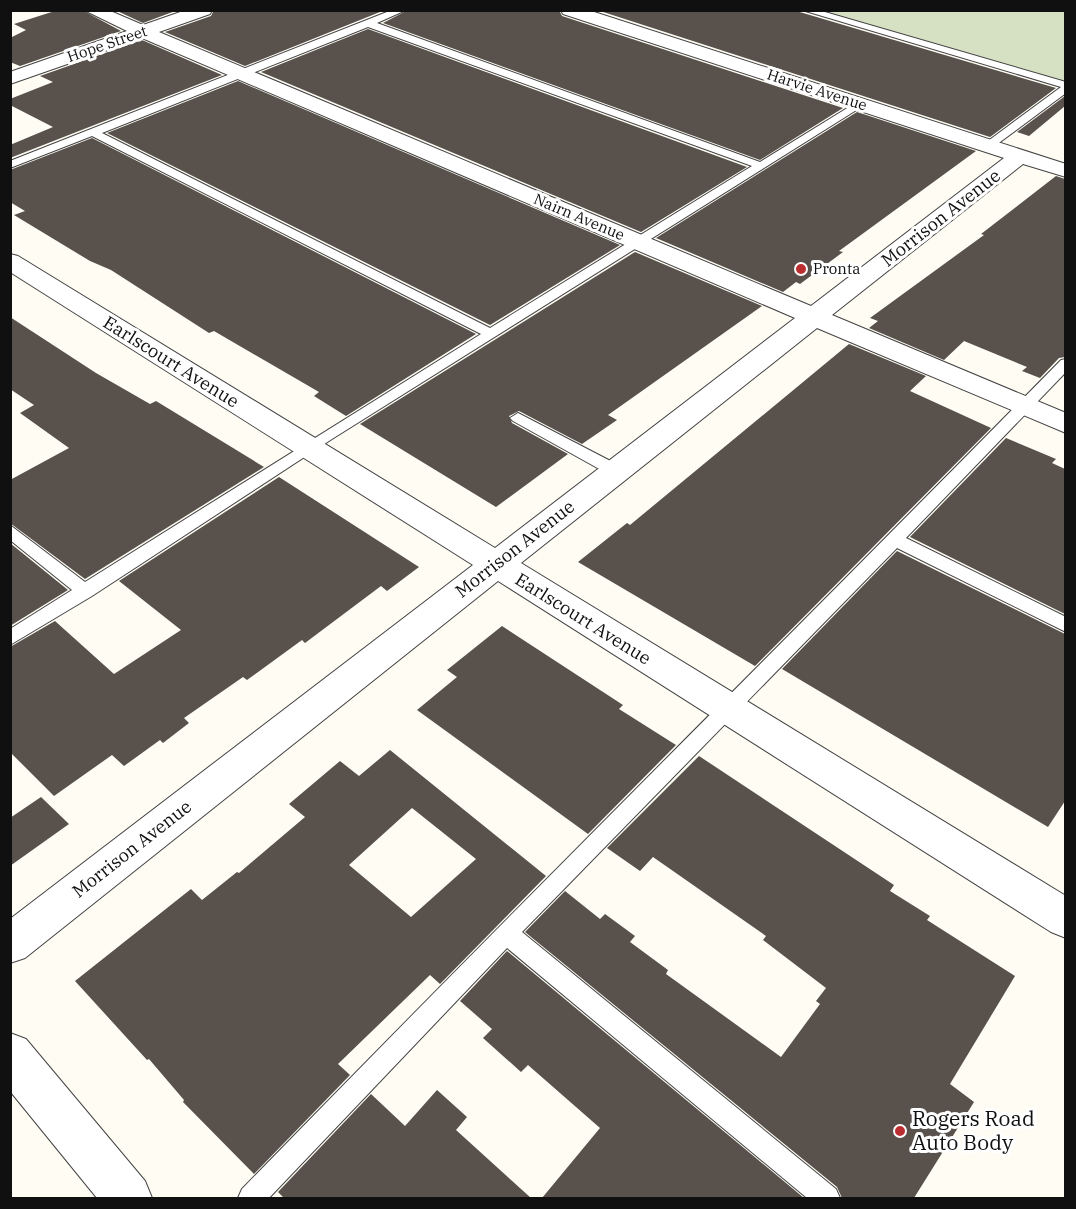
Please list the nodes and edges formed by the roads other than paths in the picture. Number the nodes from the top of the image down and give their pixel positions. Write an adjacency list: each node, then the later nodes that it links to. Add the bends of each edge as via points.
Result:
1 (92, 10): 7 (street, Nairn Avenue)
2 (204, 10): 7 (street, Hope Street)
3 (402, 10): 6 (lane)
4 (569, 10): 11 (street, Harvie Avenue)
5 (806, 10): 10 (lane)
6 (370, 24): 8 (lane); 16 (lane)
7 (142, 32): 8 (street, Nairn Avenue); 9 (street, Hope Street)
8 (242, 74): 12 (lane); 18 (street, Nairn Avenue)
9 (10, 78)
10 (1065, 86): 13 (lane)
11 (861, 104): 13 (street, Harvie Avenue); 16 (lane)
12 (94, 133): 15 (lane); 21 (lane)
13 (988, 146): 14 (street, Harvie Avenue)
14 (1020, 156): 17 (street, Harvie Avenue); 20 (street, Morrison Avenue)
15 (10, 165)
16 (762, 166): 18 (lane)
17 (1065, 171)
18 (637, 242): 20 (street, Nairn Avenue); 21 (lane)
19 (10, 261): 26 (street, Earlscourt Avenue)
20 (815, 318): 23 (street, Nairn Avenue); 27 (street, Morrison Avenue)
21 (491, 334): 26 (lane)
22 (1065, 363): 23 (lane)
23 (1024, 406): 25 (street, Nairn Avenue); 29 (lane)
24 (518, 418): 27 (lane)
25 (1065, 424)
26 (310, 448): 30 (street, Earlscourt Avenue); 31 (lane)
27 (616, 471): 30 (street, Morrison Avenue)
28 (10, 531): 31 (lane)
29 (893, 539): 32 (lane); 34 (lane)
30 (496, 564): 34 (street, Earlscourt Avenue); 37 (street, Morrison Avenue)
31 (86, 592): 33 (lane)
32 (1065, 625)
33 (10, 638)
34 (727, 710): 35 (street, Earlscourt Avenue); 36 (lane)
35 (1065, 920)
36 (506, 933): 40 (lane); 41 (lane)
37 (10, 944)
38 (10, 1055): 39 (street)
39 (128, 1198)
40 (251, 1198)
41 (827, 1198)

